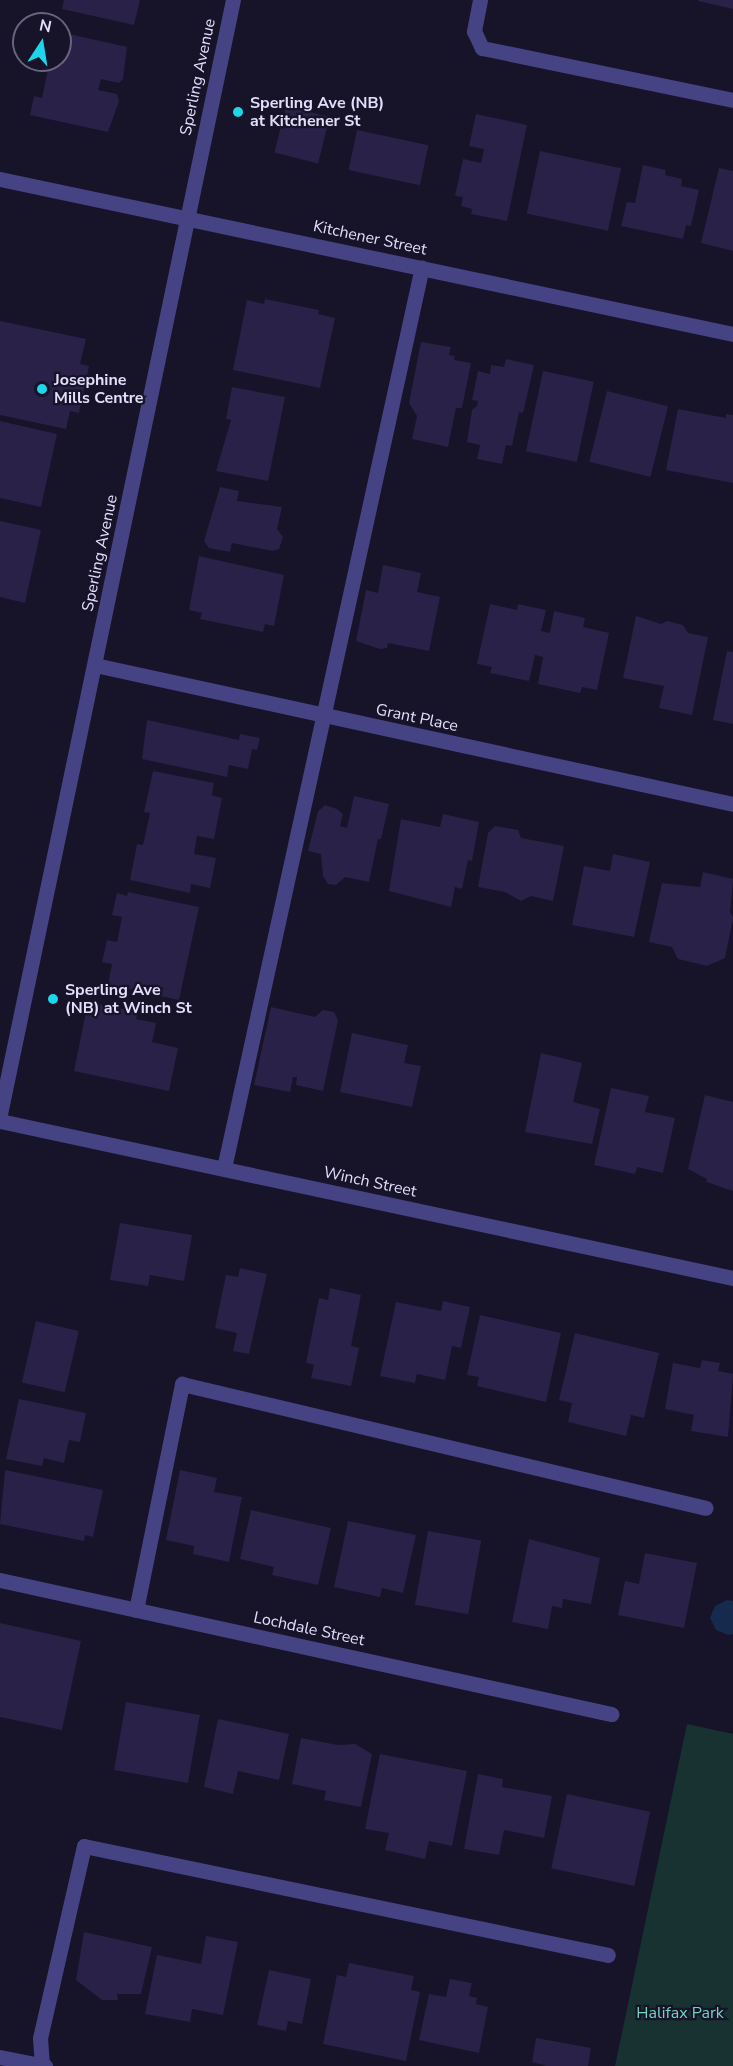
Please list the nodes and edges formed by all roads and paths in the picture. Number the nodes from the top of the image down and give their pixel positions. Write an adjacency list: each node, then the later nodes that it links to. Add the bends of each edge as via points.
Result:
1 (233, 0): 5 (street, Sperling Avenue)
2 (480, 0): 3 (street, via 474,31 482,48)
3 (733, 100)
4 (0, 179): 5 (street, Kitchener Street)
5 (187, 217): 6 (street, Kitchener Street); 8 (street, Sperling Avenue)
6 (422, 267): 7 (street, Kitchener Street); 9 (street)
7 (733, 334)
8 (95, 665): 9 (street, Grant Place); 11 (street, Sperling Avenue)
9 (326, 717): 10 (street, Grant Place); 13 (street)
10 (733, 804)
11 (0, 1114)
12 (0, 1121): 13 (street, Winch Street)
13 (224, 1168): 14 (street, Winch Street)
14 (733, 1278)
15 (706, 1508): 17 (street, via 182,1384)
16 (0, 1580): 17 (street, Lochdale Street)
17 (136, 1610): 18 (street, Lochdale Street)
18 (611, 1714)
19 (608, 1955): 21 (street, via 84,1846 40,2038)
20 (0, 2057): 21 (street)
21 (43, 2066)

